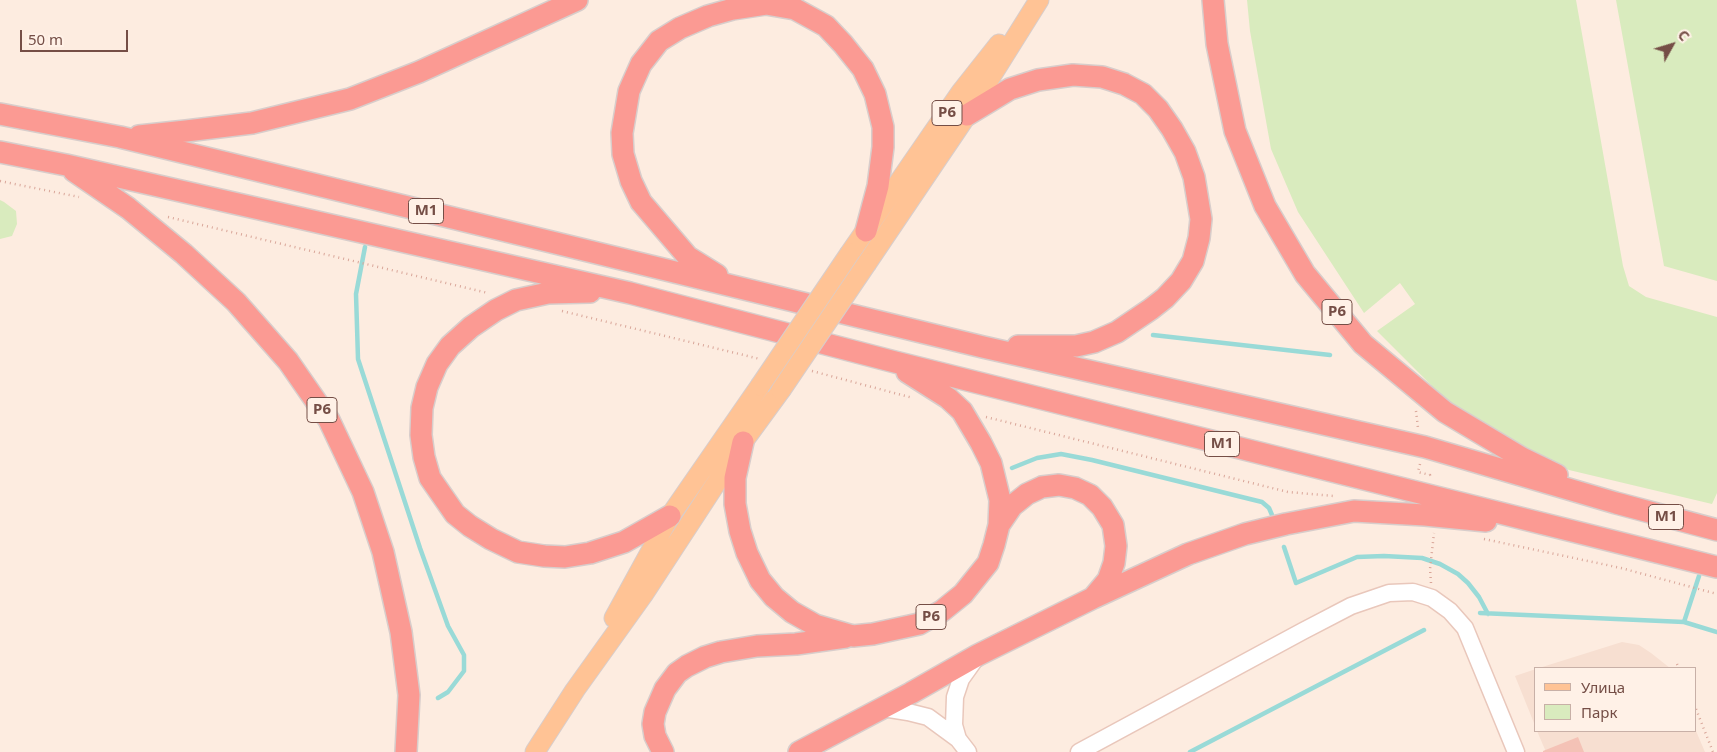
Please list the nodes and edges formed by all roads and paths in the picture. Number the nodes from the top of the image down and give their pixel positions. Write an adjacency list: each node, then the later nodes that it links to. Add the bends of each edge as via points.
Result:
1 (577, 0): 7 (highway, via 419,72 350,99 252,122)
2 (1034, 0): 13 (main road, Р6, via 961,92)
3 (1039, 0): 6 (main road, Р6)
4 (1212, 0): 22 (highway, Р6, via 1217,44 1235,131 1265,206 1305,274 1363,344)
5 (0, 114): 7 (highway, М1)
6 (967, 115): 18 (highway, Р6, via 1010,89 1038,80 1073,75 1102,77 1124,84 1143,94 1172,129 1194,177 1201,218 1193,261 1181,281 1151,310 1117,332 1076,346); 25 (main road, Р6, bridge)
7 (120, 137): 14 (highway, М1)
8 (0, 152): 9 (highway, М1)
9 (66, 165): 15 (highway, М1); 47 (highway, Р6, via 128,208 236,302 288,361 329,420 363,492 383,552 401,632 409,695)
10 (0, 181): 11 (path)
11 (82, 198)
12 (165, 216): 16 (path)
13 (866, 230): 14 (highway, Р6, via 878,186 883,127 875,94 863,69 826,26 795,9 766,4 708,16 659,41 641,64 629,90 622,133 623,154 631,181 659,224 688,257); 30 (main road, Р6, bridge)
14 (732, 285): 18 (highway, М1)
15 (630, 293): 16 (highway, Р6, via 578,291); 19 (highway, М1)
16 (516, 300): 30 (highway, Р6, via 471,327 450,346 437,364 427,387 421,435 430,478 439,493 455,514 490,539 518,552 544,556 590,553 624,542)
17 (554, 309): 20 (path)
18 (983, 347): 26 (highway, М1)
19 (885, 359): 24 (highway, Р6, via 924,381); 29 (highway, М1)
20 (762, 360)
21 (810, 371): 23 (path)
22 (1414, 386): 26 (path, via 1419,434 1428,439); 28 (highway, Р6, via 1445,412 1522,458)
23 (915, 398)
24 (962, 411): 27 (path, via 1288,492); 31 (highway, Р6, via 991,463 1000,500)
25 (744, 442): 39 (highway, Р6, via 735,478 735,504 747,553 760,580 792,612 816,625); 43 (main road, Р6)
26 (1425, 448): 28 (highway, М1); 29 (path, via 1418,472 1430,475)
27 (1337, 496)
28 (1616, 503): 32 (highway, М1)
29 (1428, 514): 33 (path); 35 (highway, М1, via 1558,529); 36 (path, via 1433,552); 38 (highway, Р6, via 1354,511 1245,534 1188,554)
30 (670, 516): 43 (main road, Р6)
31 (999, 525): 38 (highway, Р6, via 1012,506 1042,487 1059,485 1090,495 1113,525 1116,546 1108,580); 39 (highway, Р6, via 988,563 963,594 942,611 906,628)
32 (1717, 530)
33 (1442, 533)
34 (1478, 538): 37 (path, via 1621,568)
35 (1717, 567)
36 (1430, 569)
37 (1717, 594)
38 (1093, 598): 40 (highway, Р6)
39 (854, 636): 49 (highway, Р6, via 720,652 687,666 664,689 655,712 653,724)
40 (978, 656): 44 (highway, Р6); 46 (street, via 966,670 955,697 954,725)
41 (1677, 664): 42 (path)
42 (1678, 667)
43 (576, 690): 48 (main road, Р6)
44 (883, 708): 46 (street, via 928,717); 50 (highway, Р6)
45 (1697, 712): 53 (path)
46 (963, 746)
47 (406, 752)
48 (535, 752)
49 (663, 752)
50 (799, 752)
51 (1079, 752): 52 (street, via 1351,606 1388,593 1413,592 1432,598 1465,628)
52 (1516, 752)
53 (1713, 752)

